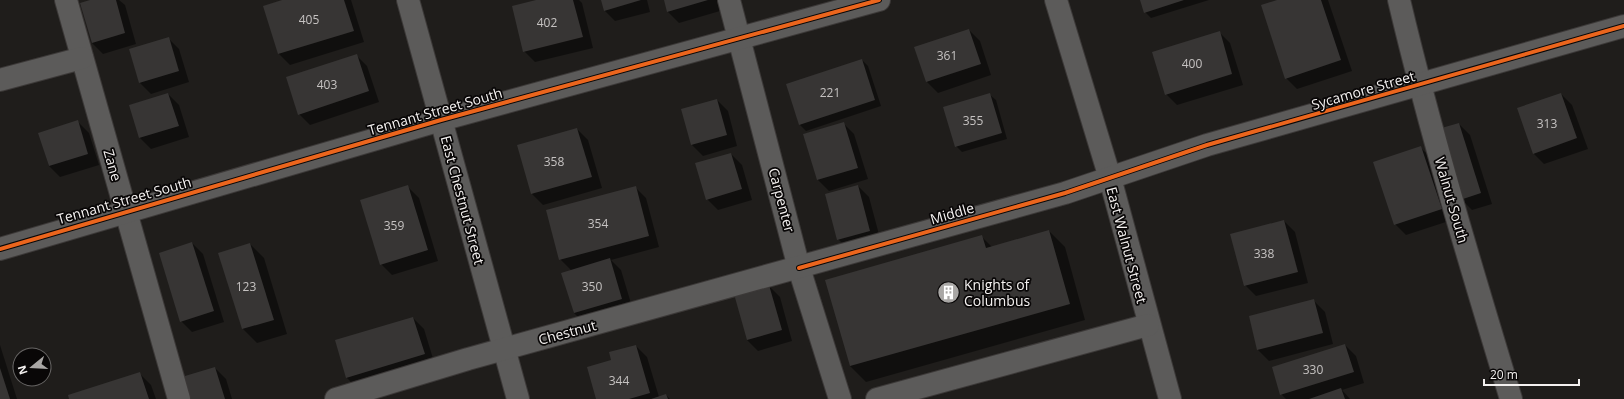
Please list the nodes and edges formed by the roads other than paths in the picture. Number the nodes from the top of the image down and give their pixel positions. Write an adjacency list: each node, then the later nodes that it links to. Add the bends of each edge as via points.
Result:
1 (66, 0): 9 (street, Zane)
2 (408, 0): 12 (street, East Chestnut Street)
3 (729, 0): 8 (street, Carpenter)
4 (878, 0): 8 (street, Tennant Street South)
5 (1056, 0): 13 (street, East Walnut Street)
6 (1399, 0): 11 (street, Walnut South)
7 (1624, 26): 11 (street, Sycamore Street)
8 (739, 37): 12 (street, Tennant Street South); 16 (street, Carpenter)
9 (82, 58): 10 (street); 14 (street, Zane)
10 (0, 80)
11 (1419, 85): 13 (street, Sycamore Street, via 1207,145); 25 (street, Walnut South)
12 (441, 120): 14 (street, Tennant Street South); 18 (street, East Chestnut Street)
13 (1110, 178): 16 (street, Middle); 17 (street, East Walnut Street)
14 (126, 211): 15 (street, Tennant Street South); 19 (street, Zane)
15 (0, 248)
16 (799, 268): 18 (street, Chestnut); 22 (street, Carpenter)
17 (1148, 325): 23 (street); 24 (street, East Walnut Street)
18 (504, 350): 20 (street, Chestnut); 21 (street, East Chestnut Street)
19 (179, 399)
20 (336, 399)
21 (518, 399)
22 (840, 399)
23 (877, 399)
24 (1170, 399)
25 (1511, 399)

